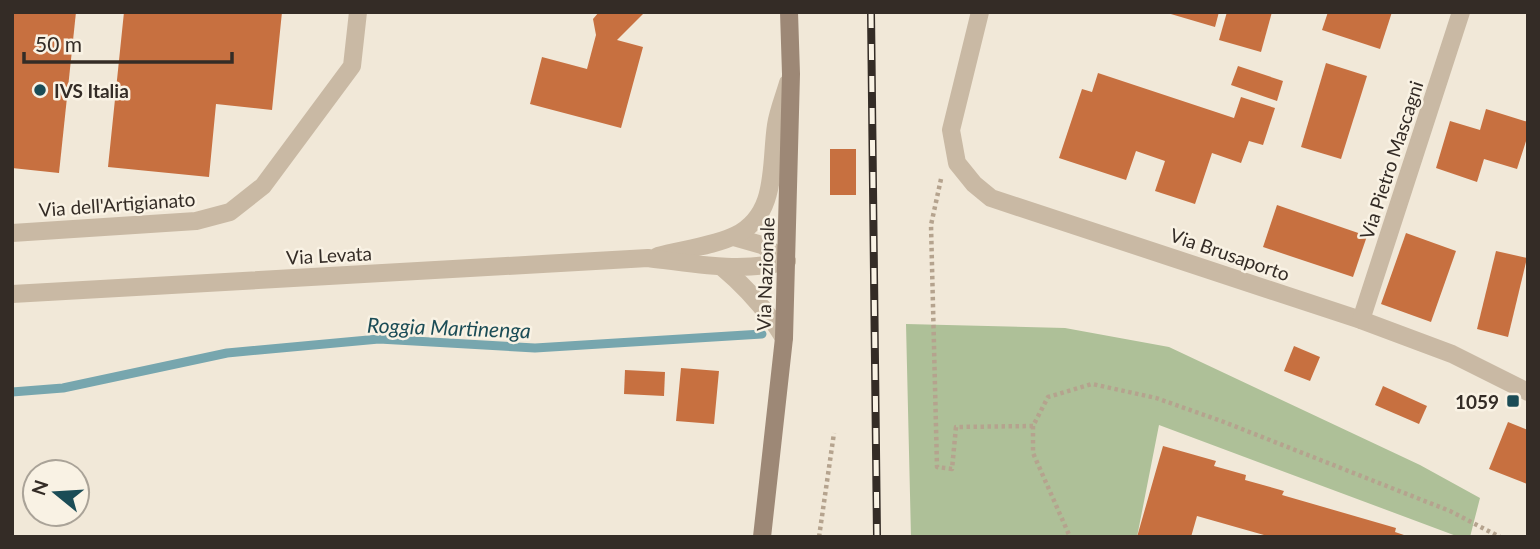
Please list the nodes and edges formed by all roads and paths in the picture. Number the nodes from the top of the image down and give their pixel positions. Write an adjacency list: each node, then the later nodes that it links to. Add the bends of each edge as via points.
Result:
1 (358, 12): 7 (street, Via dell'Artigianato, via 352,66 263,186 230,212 196,222)
2 (789, 12): 5 (main road, Via Nazionale)
3 (979, 12): 13 (street, Via Brusaporto, via 951,130 957,163 991,198)
4 (1461, 12): 13 (street, Via Pietro Mascagni)
5 (791, 74): 8 (street, Via Levata, via 776,123 765,208 750,227); 10 (main road, Via Nazionale)
6 (943, 171): 16 (path, via 931,225 937,467 952,469 956,427)
7 (12, 233)
8 (734, 236): 9 (street, Via Levata); 10 (street, via 762,245)
9 (648, 258): 11 (street, Via Levata); 12 (street, Via Levata)
10 (787, 261): 11 (street, Via Levata, via 765,267); 14 (main road, Via Nazionale)
11 (722, 267): 14 (street, via 750,290)
12 (12, 294)
13 (1361, 320): 15 (street, Via Brusaporto, via 1452,355)
14 (784, 338): 18 (main road, Via Nazionale)
15 (1528, 392)
16 (1033, 426): 20 (path, via 1032,453); 21 (path, via 1048,397 1092,384 1156,398 1438,506)
17 (834, 433): 19 (path)
18 (762, 537)
19 (819, 537)
20 (1070, 537)
21 (1500, 537)

